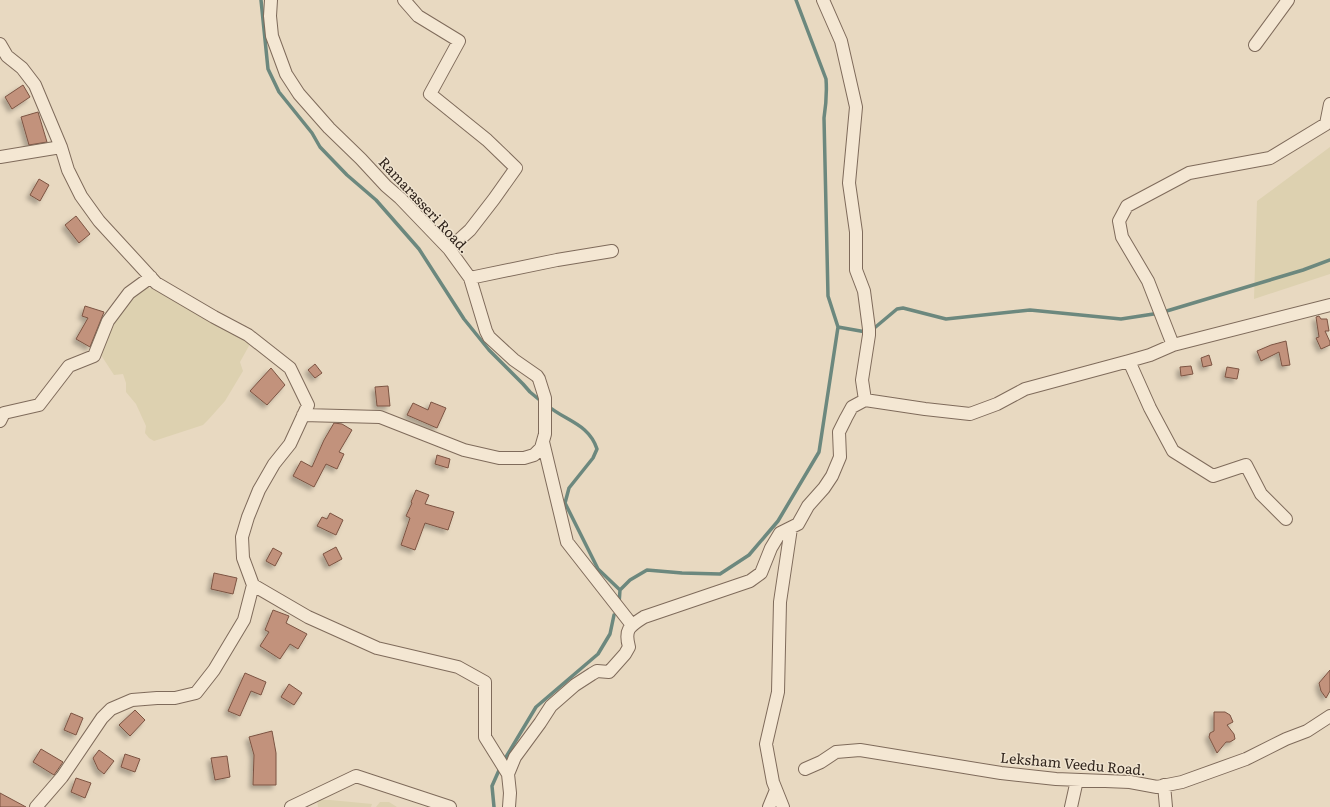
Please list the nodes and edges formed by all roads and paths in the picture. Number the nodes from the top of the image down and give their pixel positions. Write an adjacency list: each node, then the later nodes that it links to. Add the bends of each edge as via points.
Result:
1 (271, 0): 10 (street, Ramarasseri Road., via 272,36 286,74 299,94 329,128)
2 (404, 0): 10 (street, via 418,16 459,41 430,94 487,140 516,168 470,230)
3 (823, 0): 17 (street, via 840,41 856,110 849,183 856,232 856,270 864,291 869,332 862,380)
4 (1288, 0): 6 (street)
5 (0, 44): 8 (street, via 7,56 22,68 36,85)
6 (1255, 45)
7 (1330, 104): 15 (street, via 1326,124 1270,158 1189,173 1127,206 1119,221 1122,237 1148,281)
8 (61, 146): 9 (street); 12 (street, via 68,170 81,196 99,221)
9 (0, 157)
10 (449, 249): 13 (street, Ramarasseri Road.)
11 (612, 251): 13 (street)
12 (151, 277): 18 (street, via 156,284 248,335 290,368 308,405); 19 (street, via 129,293 108,321 94,356 69,366 39,405 4,413)
13 (470, 278): 20 (street, Ramarasseri Road., via 490,337 539,379 545,398)
14 (1330, 305): 15 (street)
15 (1173, 345): 16 (street)
16 (1129, 362): 17 (street, via 1024,389 997,404 970,414); 21 (street, via 1173,451 1213,476 1246,465 1261,494)
17 (865, 400): 22 (street, via 852,407 846,418 840,432 840,457 832,476 808,506 798,524)
18 (303, 415): 20 (street, via 380,417 464,450 499,458 529,457 538,452); 23 (street, via 290,444 274,464 259,490 242,536 243,558)
19 (0, 421)
20 (544, 442): 24 (street, Ramarasseri Road., via 567,542)
21 (1286, 519)
22 (791, 528): 24 (street, via 780,533 771,548 762,573 750,581 644,617); 30 (street, via 780,602 778,692 766,744)
23 (253, 585): 27 (street, via 308,617 377,648 458,667 485,682 485,737); 31 (street, via 244,620 214,670 196,693 175,698 132,700 111,709 102,718 62,778)
24 (632, 625): 27 (street, via 627,633 629,647 625,654 610,672 598,671 592,674 551,706 515,757)
25 (1330, 716): 29 (street, Leksham Veedu Road., via 1307,731 1246,759 1182,782)
26 (805, 769): 28 (street, Leksham Veedu Road., via 836,752 860,750 1001,773)
27 (508, 774): 34 (street)
28 (1077, 780): 29 (street, Leksham Veedu Road., via 1130,782 1157,787); 37 (street)
29 (1164, 785): 38 (street)
30 (776, 790): 35 (street); 36 (street)
31 (36, 807)
32 (291, 807): 33 (street, via 356,776)
33 (450, 807)
34 (509, 807)
35 (768, 807)
36 (783, 807)
37 (1071, 807)
38 (1166, 807)

